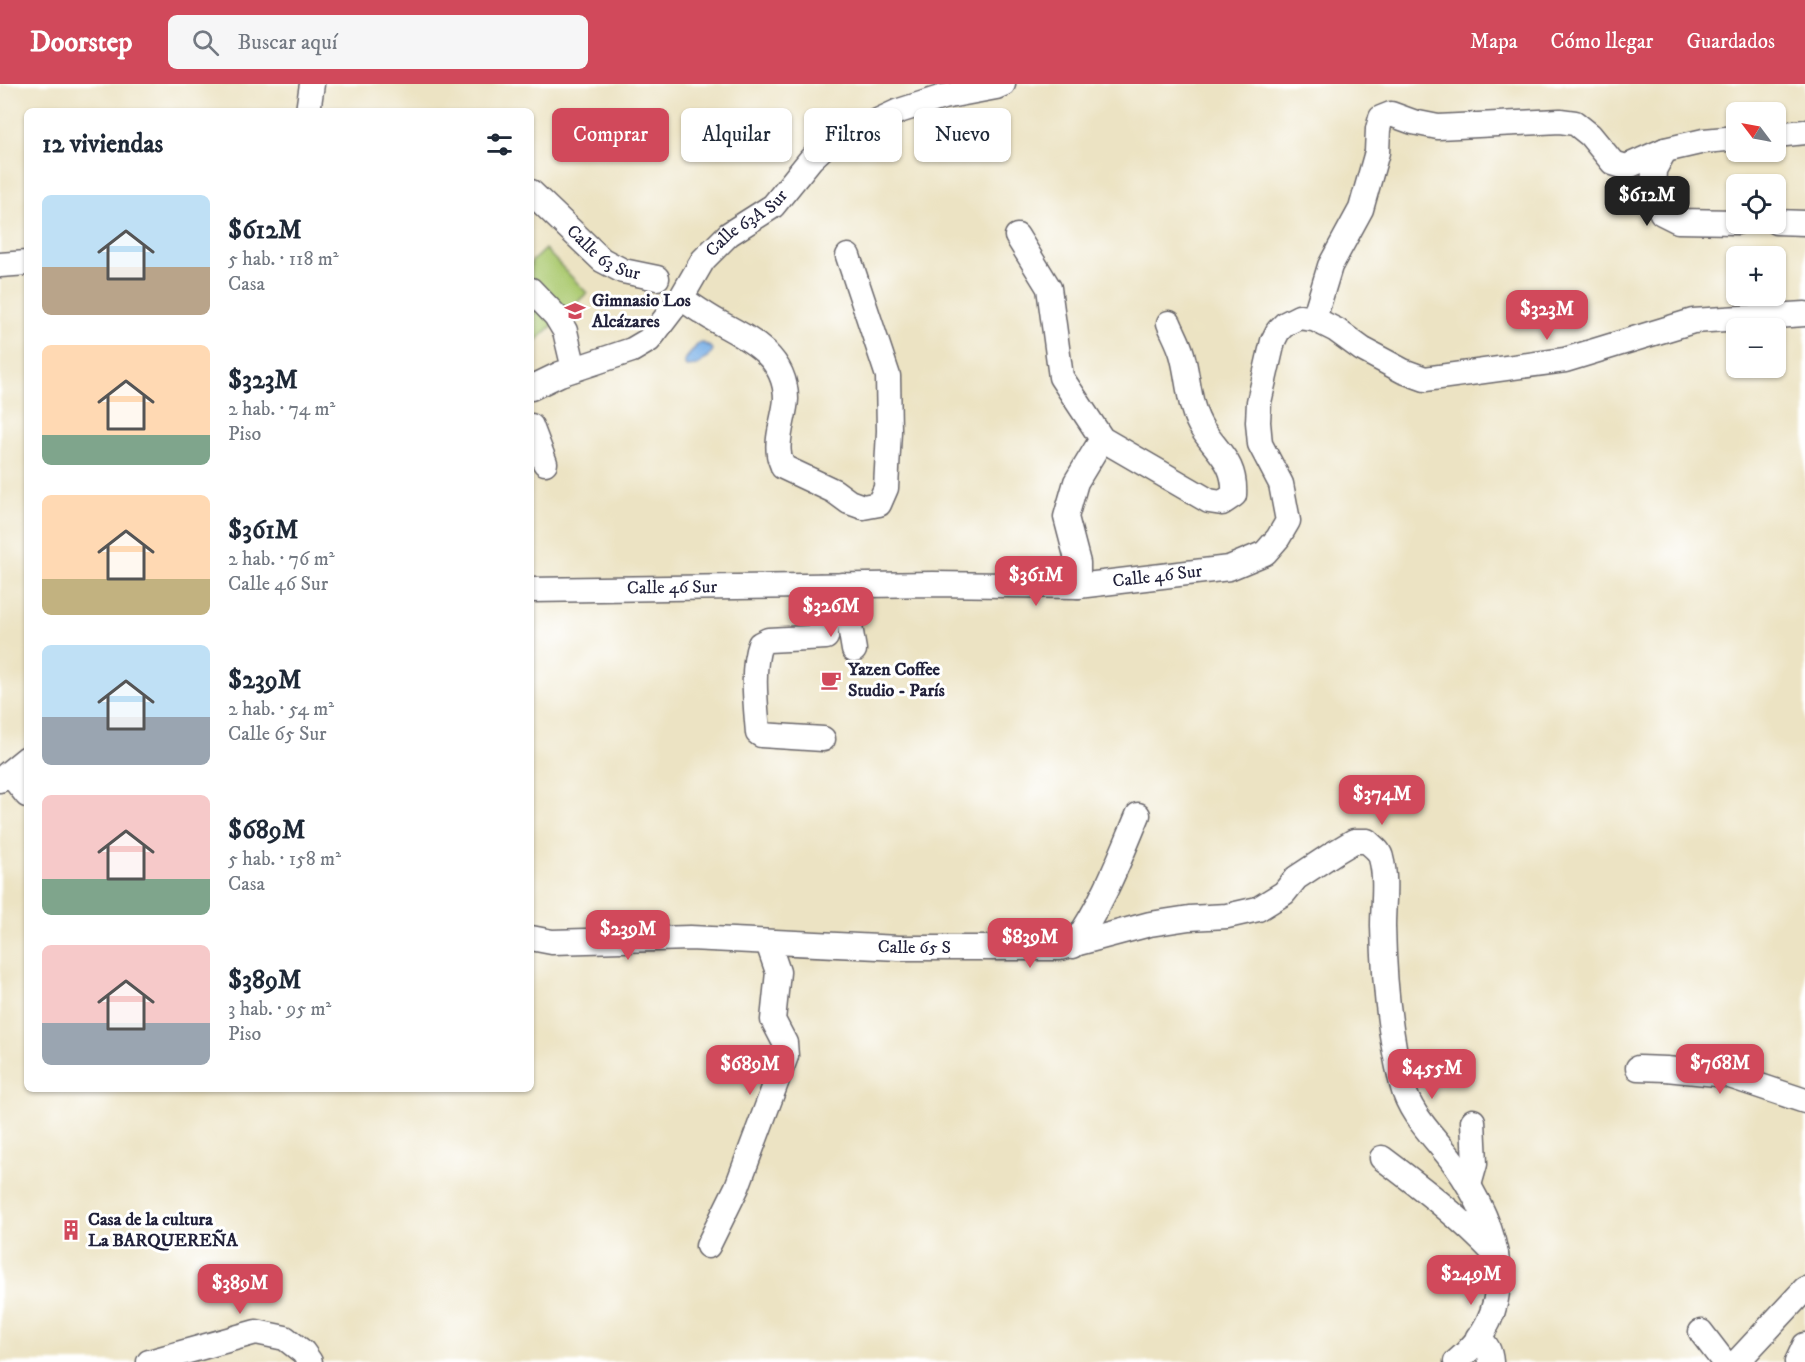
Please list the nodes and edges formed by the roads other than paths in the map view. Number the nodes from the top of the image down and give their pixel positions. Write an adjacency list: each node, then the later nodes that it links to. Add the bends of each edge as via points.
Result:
1 (312, 84): 3 (street)
2 (994, 86): 18 (street, Calle 63A Sur, via 899,111 826,145 772,206 729,234 703,260)
3 (308, 108)
4 (1805, 132): 5 (street)
5 (1786, 134)
6 (1726, 139): 7 (street)
7 (1665, 150): 9 (street, via 1654,170 1653,194 1662,213 1678,221); 20 (street, via 1626,167 1613,163 1575,123 1438,127 1391,114 1381,118 1377,152 1361,209)
8 (534, 195): 16 (street, Calle 63 Sur, via 602,260 623,271)
9 (1726, 222)
10 (1786, 222): 11 (street)
11 (1805, 223)
12 (1017, 236): 25 (street, via 1049,288 1061,377)
13 (848, 256): 18 (street, via 888,376 886,488 879,504 863,507 849,502 783,467 778,454 785,382 775,365 743,334)
14 (24, 263): 15 (street)
15 (0, 266)
16 (657, 278)
17 (534, 293): 22 (street, via 565,331)
18 (681, 298): 22 (street, Calle 63A Sur, via 641,347)
19 (1805, 314): 20 (street, via 1693,321 1565,360 1425,379 1402,372 1336,330)
20 (1306, 318): 28 (street, Calle 46 Sur, via 1285,324 1278,331 1259,402 1260,444 1281,484 1288,521 1278,538 1265,553 1229,568)
21 (1169, 323): 25 (street, via 1182,354 1192,403 1202,428 1227,461 1235,479 1234,495 1222,503 1209,501)
22 (574, 369): 23 (street, Calle 63A Sur)
23 (534, 387)
24 (534, 434): 26 (street)
25 (1102, 439): 28 (street, via 1076,482 1066,517 1078,563)
26 (545, 463)
27 (831, 585): 28 (street, Calle 46 Sur); 29 (street, Calle 46 Sur); 30 (street); 31 (street, via 827,635 768,640 760,644 755,656 758,733)
28 (1078, 586)
29 (534, 590)
30 (854, 650)
31 (823, 740)
32 (12, 771): 33 (street)
33 (24, 790)
34 (1138, 815): 37 (street, via 1106,893)
35 (534, 939): 36 (street, Calle 65 S, via 552,942 690,938)
36 (768, 943): 37 (street, Calle 65 S, via 900,948); 43 (street, via 778,972 773,1020 785,1043 786,1056 737,1187)
37 (1073, 946): 42 (street, Calle 65 S, via 1150,924 1258,909 1284,893 1296,878 1354,841 1367,841 1381,855 1388,1001 1402,1086 1421,1123)
38 (1638, 1068): 39 (street, via 1727,1075)
39 (1805, 1101)
40 (1473, 1121): 42 (street, via 1475,1164)
41 (1382, 1158): 44 (street, via 1473,1230)
42 (1468, 1185): 44 (street, Calle 65 S, via 1489,1223)
43 (708, 1246)
44 (1497, 1256): 47 (street, Calle 65 S, via 1496,1299)
45 (1805, 1289): 54 (street)
46 (1701, 1332): 53 (street)
47 (1478, 1337): 51 (street, Calle 65 S, via 1469,1352); 52 (street, via 1490,1352)
48 (1805, 1346): 55 (street)
49 (149, 1362): 50 (street, via 256,1332 285,1338)
50 (310, 1362)
51 (1456, 1362)
52 (1491, 1362)
53 (1724, 1362)
54 (1737, 1362)
55 (1797, 1362)

